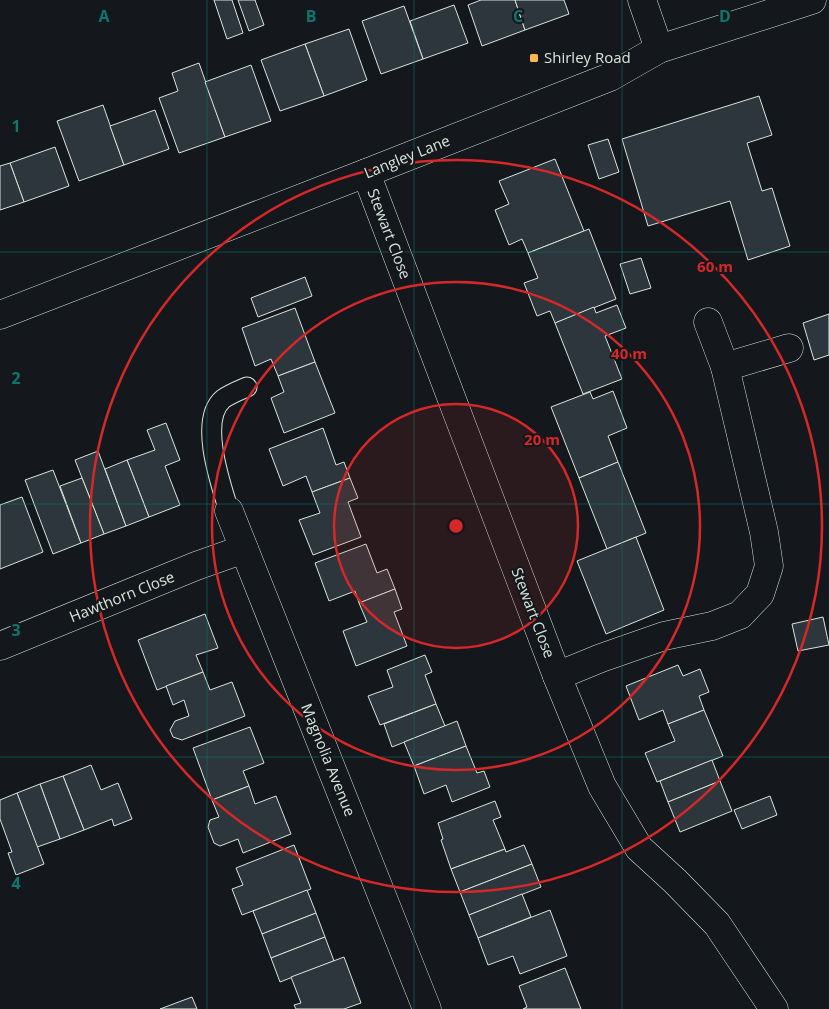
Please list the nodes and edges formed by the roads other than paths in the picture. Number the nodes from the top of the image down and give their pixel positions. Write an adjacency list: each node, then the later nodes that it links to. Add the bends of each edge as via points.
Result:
1 (642, 0): 3 (street)
2 (812, 0): 3 (street, Langley Lane)
3 (659, 49): 4 (street, Langley Lane, via 610,77)
4 (366, 173): 5 (street, Langley Lane); 13 (street, Stewart Close)
5 (0, 315)
6 (708, 322): 8 (street)
7 (789, 348): 8 (street)
8 (725, 367): 13 (street, via 768,557 769,566 760,594 740,615 712,626 664,636)
9 (247, 386): 10 (lane, via 222,400 214,412 215,464)
10 (229, 511): 11 (street, Magnolia Avenue)
11 (244, 549): 12 (street, Hawthorn Close); 14 (street, Magnolia Avenue)
12 (0, 646)
13 (557, 676): 15 (street, Stewart Close, via 602,786 639,848 717,924)
14 (427, 1009)
15 (773, 1009)

